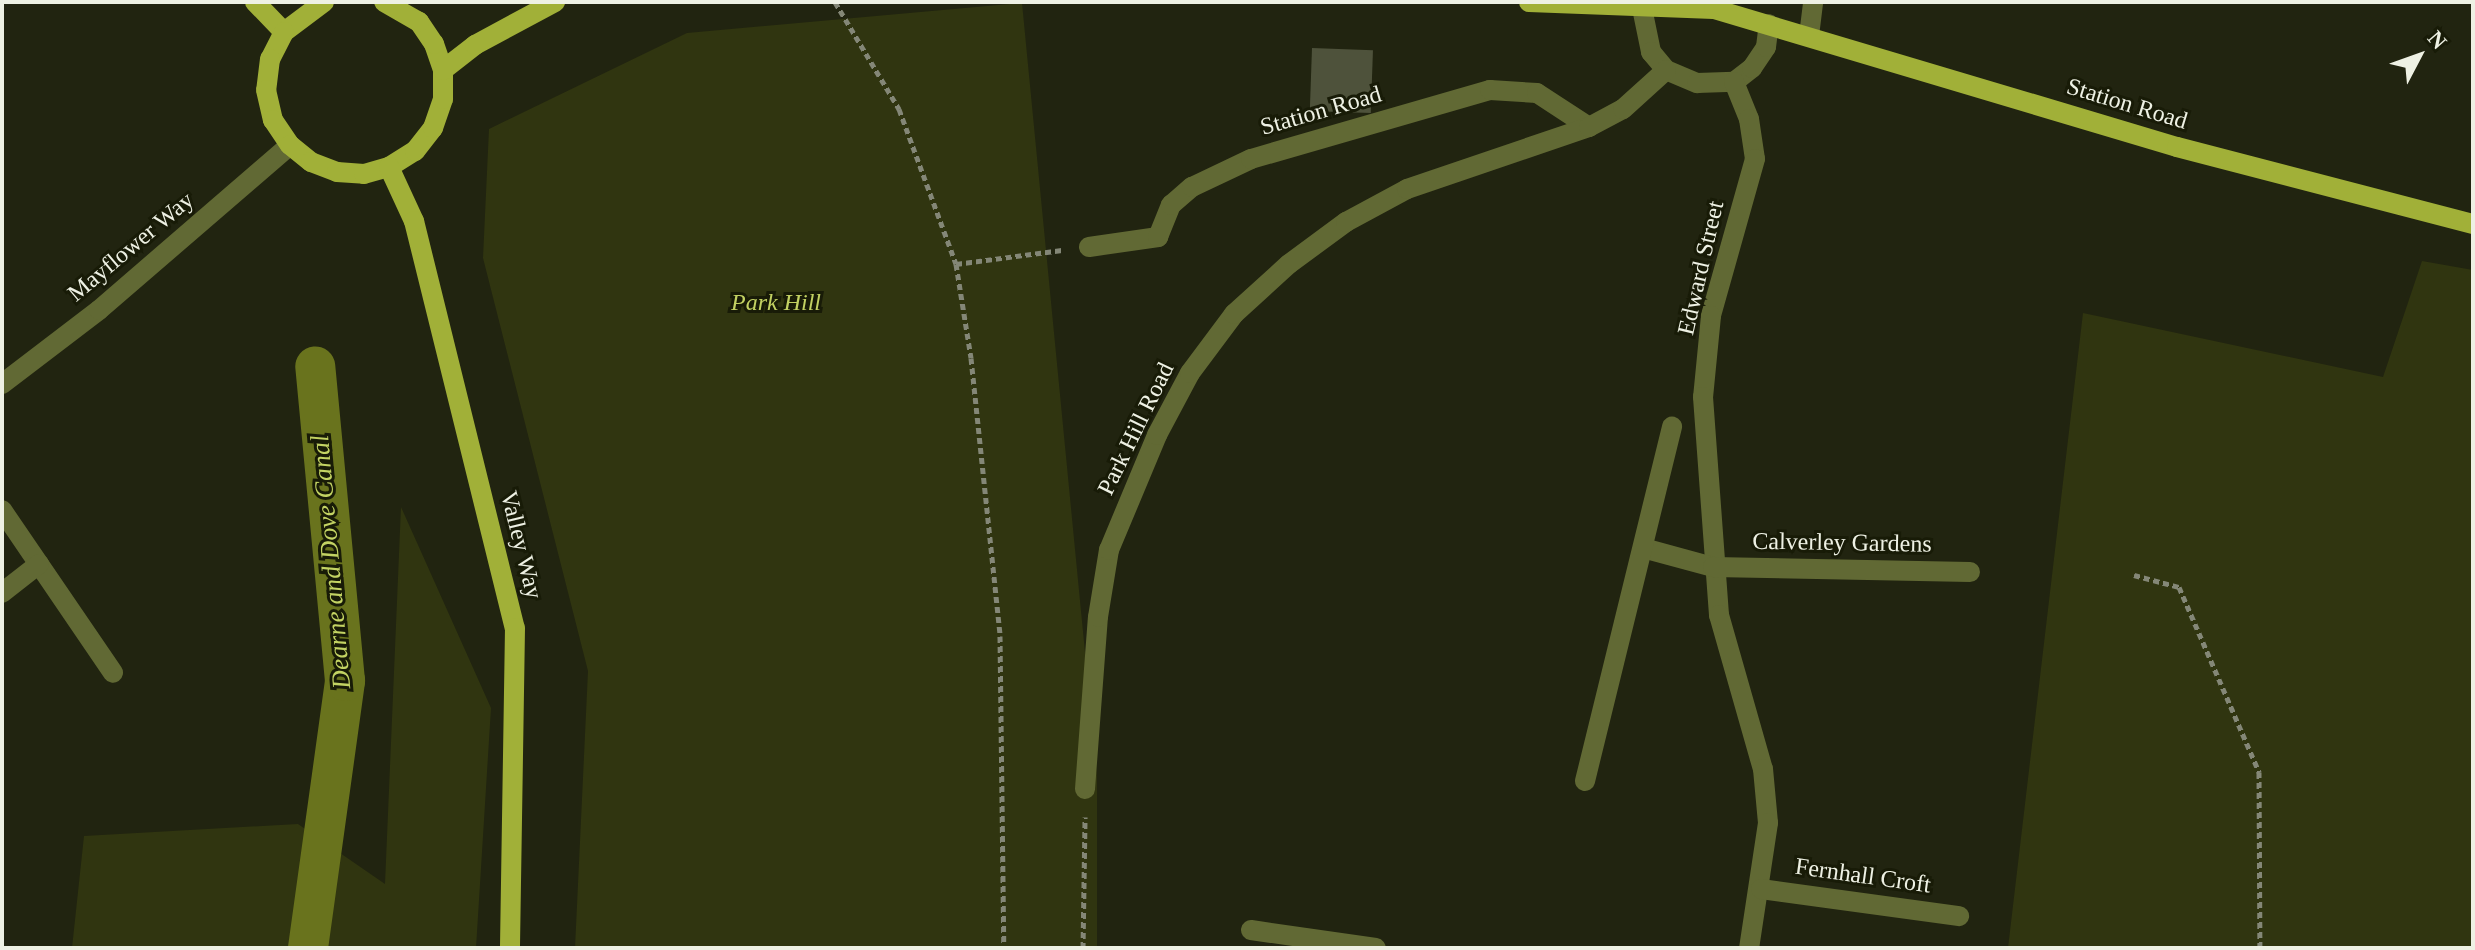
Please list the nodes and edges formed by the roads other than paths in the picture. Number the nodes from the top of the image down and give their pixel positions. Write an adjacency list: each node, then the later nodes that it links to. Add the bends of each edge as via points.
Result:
1 (255, 2): 10 (main road)
2 (324, 2): 10 (main road)
3 (384, 2): 12 (main road, via 419,22)
4 (555, 2): 12 (main road, via 475,45)
5 (1529, 2): 7 (main road, Station Road)
6 (1813, 2): 11 (street)
7 (1562, 4): 8 (main road, Station Road)
8 (1642, 8): 9 (main road, Station Road, via 1714,9); 13 (street, via 1651,52)
9 (1769, 24): 11 (main road, Station Road); 14 (street, via 1766,47)
10 (284, 32): 16 (main road, via 270,59 266,90 273,120)
11 (1809, 36): 18 (main road, Station Road, via 2177,147)
12 (443, 70): 17 (main road, via 443,99 433,128 415,151)
13 (1666, 70): 14 (street, via 1697,83); 15 (street, Park Hill Road, via 1623,109)
14 (1734, 82): 25 (street, Edward Street, via 1749,119 1755,159 1711,316 1703,397)
15 (1589, 127): 19 (street, Station Road, via 1537,93 1490,90 1251,159 1192,187 1171,205 1158,237); 30 (street, Park Hill Road, via 1407,189 1346,222 1234,314 1183,385 1109,550 1098,617)
16 (290, 145): 17 (main road, via 311,162 337,172 364,174); 20 (street, Mayflower Way, via 99,310)
17 (389, 167): 34 (main road, Valley Way, via 414,221 515,628)
18 (2473, 224)
19 (1089, 247)
20 (2, 384)
21 (1672, 427): 23 (street)
22 (2, 510): 24 (street)
23 (1643, 548): 25 (street); 29 (street)
24 (39, 564): 27 (street); 28 (street)
25 (1713, 567): 26 (street, Calverley Gardens); 31 (street, Edward Street, via 1719,615 1763,769 1768,823)
26 (1970, 572)
27 (2, 593)
28 (113, 673)
29 (1585, 781)
30 (1085, 789)
31 (1761, 889): 32 (street, Fernhall Croft); 36 (street, Edward Street)
32 (1959, 916)
33 (1251, 930): 35 (street)
34 (510, 948)
35 (1376, 948)
36 (1749, 948)

